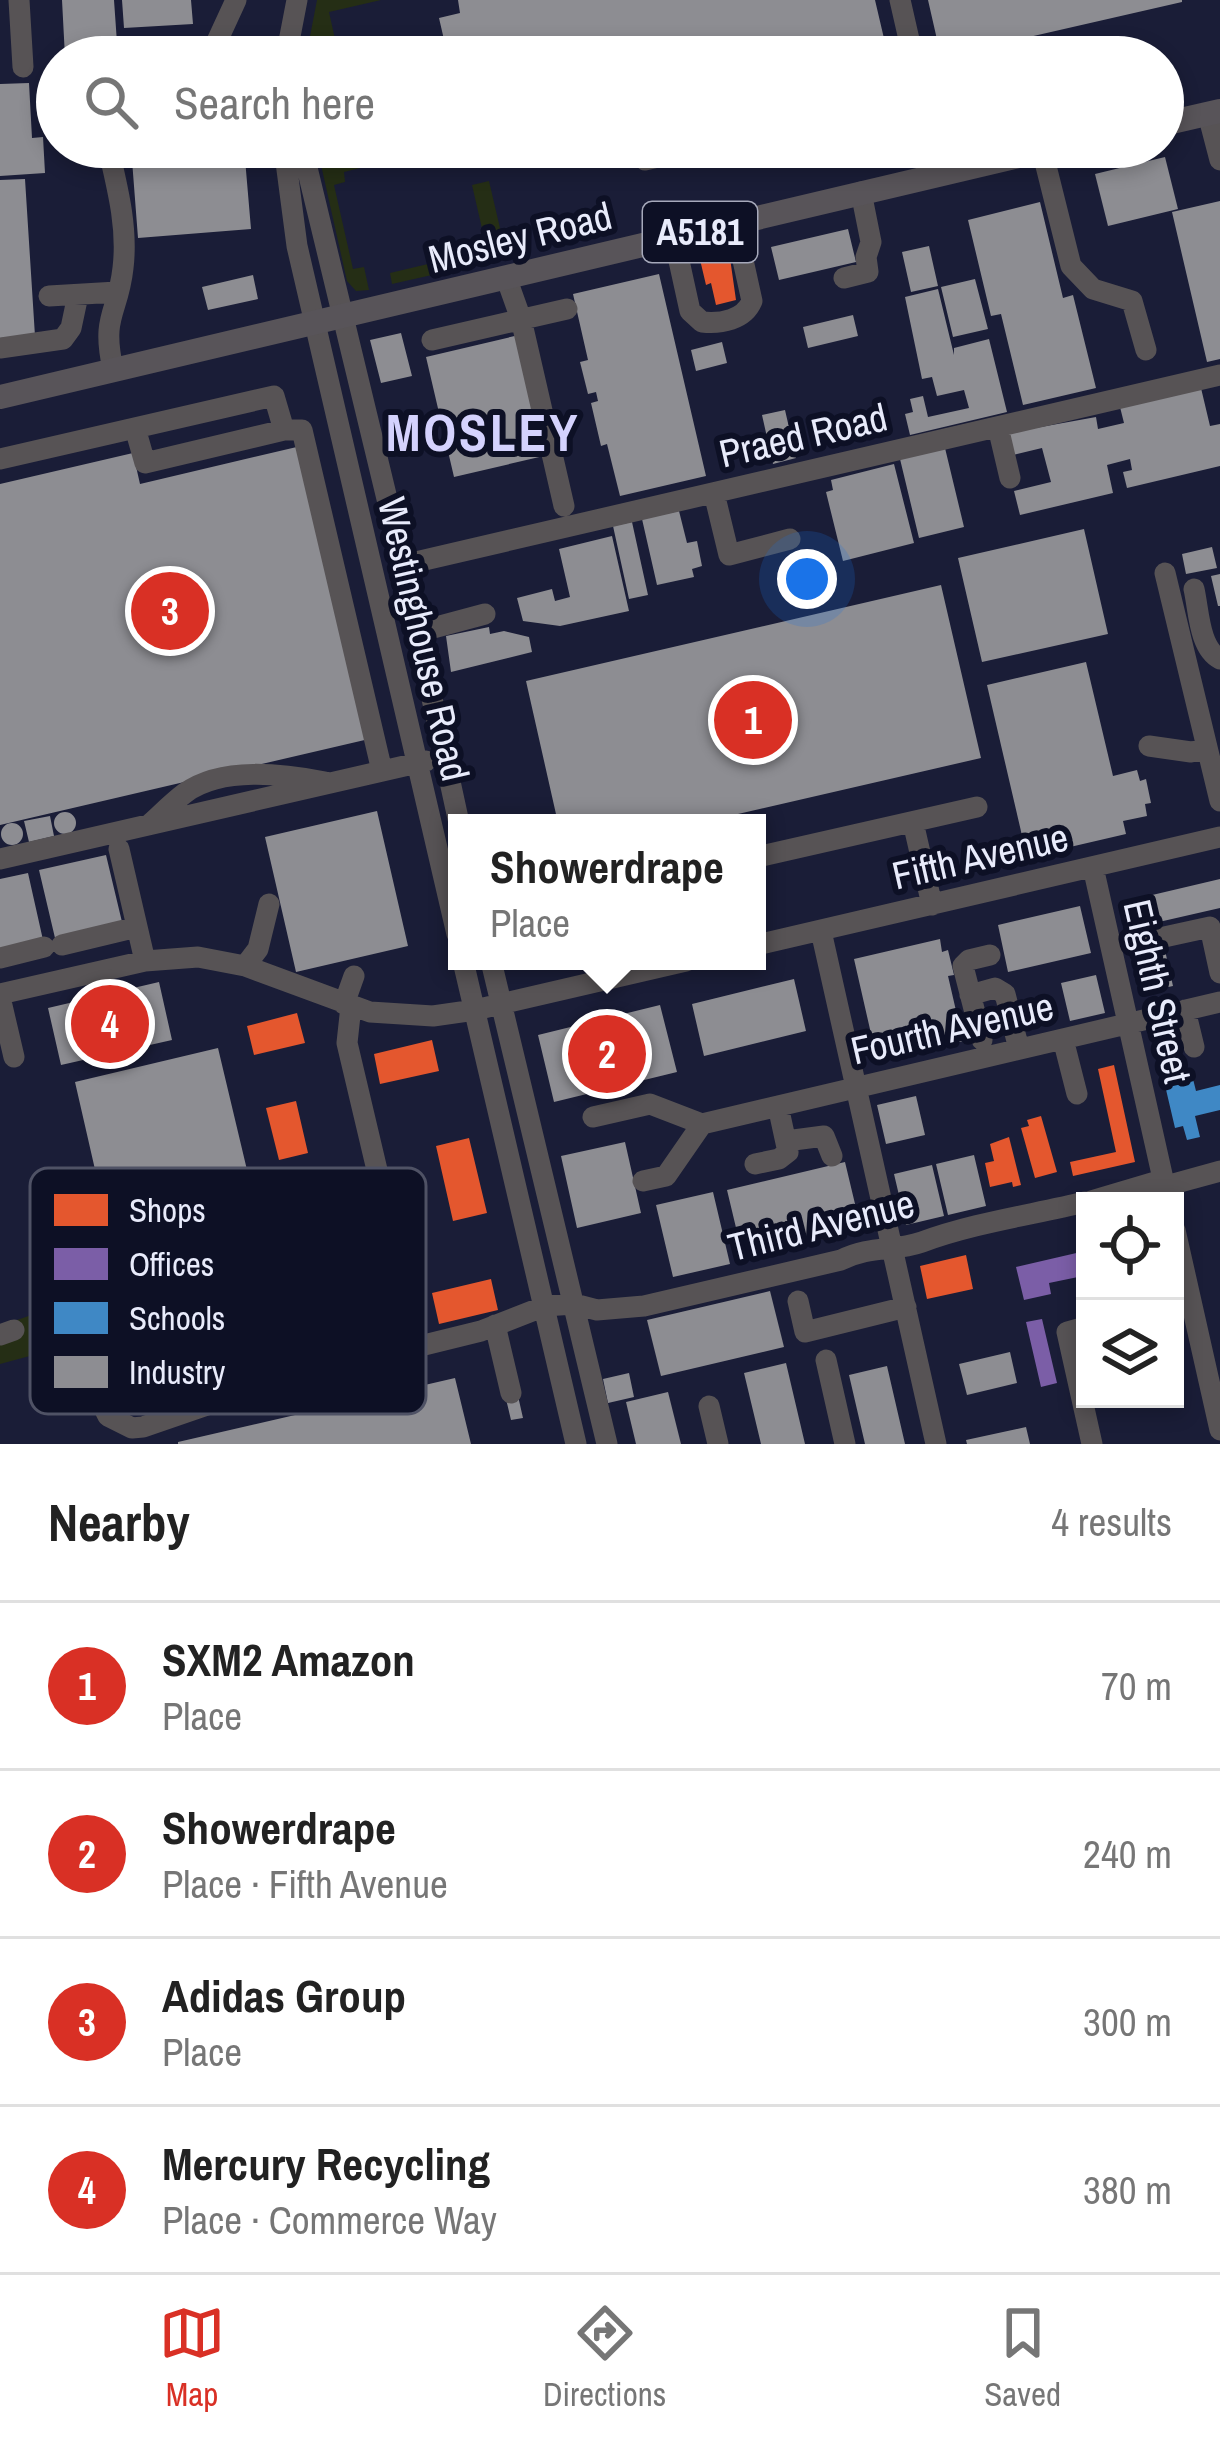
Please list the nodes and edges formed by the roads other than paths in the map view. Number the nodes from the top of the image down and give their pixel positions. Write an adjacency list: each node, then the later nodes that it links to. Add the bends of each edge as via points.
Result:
1 (19, 0): 8 (street)
2 (236, 0): 5 (street)
3 (297, 0): 6 (street)
4 (900, 0): 7 (street)
5 (219, 36)
6 (290, 36)
7 (909, 36)
8 (23, 67)
9 (1214, 113): 10 (main road); 11 (street)
10 (1184, 119)
11 (1220, 160)
12 (114, 168): 22 (street, via 124,256)
13 (287, 168): 28 (street, Westinghouse Road)
14 (307, 168): 26 (street, Westinghouse Road)
15 (917, 168): 17 (main road, Mosley Road / A5181)
16 (1053, 168): 31 (street, via 1071,266 1094,289 1132,301)
17 (861, 192): 18 (main road, Mosley Road / A5181); 21 (street, via 868,272)
18 (735, 224): 19 (main road, Mosley Road / A5181); 19 (street, via 752,302 718,322 690,311)
19 (674, 238): 20 (main road, Mosley Road / A5181)
20 (506, 277): 26 (main road, Mosley Road / A5181); 27 (street)
21 (844, 278)
22 (117, 292): 23 (street); 32 (street, via 106,332)
23 (79, 295): 24 (street); 30 (street, via 63,339)
24 (49, 296)
25 (567, 309): 27 (street)
26 (342, 317): 28 (main road, Mosley Road / A5181); 43 (street, Westinghouse Road)
27 (521, 320): 29 (street); 41 (street)
28 (314, 324): 32 (main road, Mosley Road / A5181); 52 (street, Westinghouse Road)
29 (432, 340)
30 (0, 348)
31 (1146, 350)
32 (113, 369): 34 (main road, Mosley Road / A5181)
33 (1220, 375): 35 (street, Praed Road)
34 (0, 397)
35 (998, 427): 39 (street); 40 (street, Praed Road)
36 (135, 428): 37 (street, via 274,396); 37 (street, via 145,463); 38 (street)
37 (284, 430): 53 (street, via 302,430)
38 (0, 459)
39 (1010, 478)
40 (714, 493): 42 (street, via 729,555); 43 (street, Praed Road)
41 (564, 506)
42 (790, 539)
43 (403, 566): 47 (street, Westinghouse Road)
44 (1165, 573): 50 (street)
45 (1193, 589): 48 (street, via 1206,644)
46 (485, 614): 47 (street)
47 (418, 632): 51 (street, Westinghouse Road)
48 (1220, 659)
49 (1149, 746): 50 (street)
50 (1212, 754): 54 (street)
51 (444, 756): 52 (street); 56 (street, Westinghouse Road)
52 (417, 763): 53 (street); 59 (street, Westinghouse Road)
53 (382, 771): 62 (street)
54 (1220, 801)
55 (977, 807): 57 (street)
56 (458, 814)
57 (913, 822): 61 (street); 65 (street)
58 (1220, 837): 63 (street, Fifth Avenue)
59 (446, 840)
60 (119, 849): 66 (street)
61 (766, 855)
62 (0, 859)
63 (1093, 867): 65 (street, Fifth Avenue); 86 (street, Eighth Street)
64 (269, 904): 73 (street)
65 (932, 905): 67 (street, Fifth Avenue)
66 (137, 927): 71 (street); 72 (street)
67 (821, 931): 69 (street, Fifth Avenue); 92 (street)
68 (1155, 939): 77 (street, via 1210,927)
69 (766, 943)
70 (990, 955): 79 (street, via 964,963)
71 (0, 958)
72 (145, 961): 73 (street, via 198,957); 80 (street)
73 (245, 966): 83 (street)
74 (465, 970): 84 (street)
75 (493, 970): 82 (street)
76 (647, 970): 82 (street)
77 (1220, 973)
78 (354, 976): 83 (street)
79 (970, 994): 88 (street); 90 (street, via 1006,994)
80 (0, 996): 91 (street)
81 (1220, 1002): 85 (street, Fourth Avenue)
82 (502, 1004): 84 (street); 108 (street)
83 (348, 1005): 84 (street, via 417,1016); 100 (street, via 347,1043)
84 (475, 1010): 109 (street)
85 (1185, 1010): 86 (street, Fourth Avenue); 89 (street)
86 (1128, 1024): 87 (street, Fourth Avenue); 104 (street, Eighth Street)
87 (1063, 1039): 90 (street, Fourth Avenue); 93 (street)
88 (982, 1040)
89 (1194, 1046)
90 (1019, 1049): 92 (street, Fourth Avenue)
91 (14, 1057)
92 (855, 1088): 94 (street, Fourth Avenue); 106 (street)
93 (1076, 1094)
94 (778, 1106): 96 (street, Fourth Avenue); 97 (street)
95 (593, 1117): 96 (street, via 650,1104)
96 (701, 1124): 102 (street, via 666,1176)
97 (786, 1141): 98 (street, via 824,1136); 99 (street, via 785,1156)
98 (832, 1156)
99 (755, 1164)
100 (377, 1168)
101 (1220, 1171): 104 (street, Third Avenue)
102 (643, 1181)
103 (1122, 1192): 104 (street, Third Avenue, via 1155,1182)
104 (1166, 1192)
105 (1076, 1205): 106 (street, Third Avenue)
106 (890, 1246): 108 (street, Third Avenue, via 644,1306); 110 (street)
107 (798, 1301): 110 (street, via 805,1332)
108 (574, 1304): 109 (street, Third Avenue); 124 (street)
109 (545, 1306): 112 (street, Third Avenue); 123 (street)
110 (906, 1307): 127 (street)
111 (1184, 1308): 122 (street)
112 (495, 1325): 114 (street, Third Avenue); 117 (street)
113 (1076, 1330): 116 (street, via 1067,1332)
114 (426, 1343)
115 (826, 1360): 126 (street)
116 (1076, 1371)
117 (511, 1393)
118 (709, 1406): 125 (street)
119 (1085, 1408): 128 (street)
120 (107, 1414): 121 (street, Third Avenue, via 132,1428)
121 (188, 1414)
122 (1220, 1430)
123 (576, 1444)
124 (607, 1444)
125 (718, 1444)
126 (845, 1444)
127 (936, 1444)
128 (1093, 1444)

